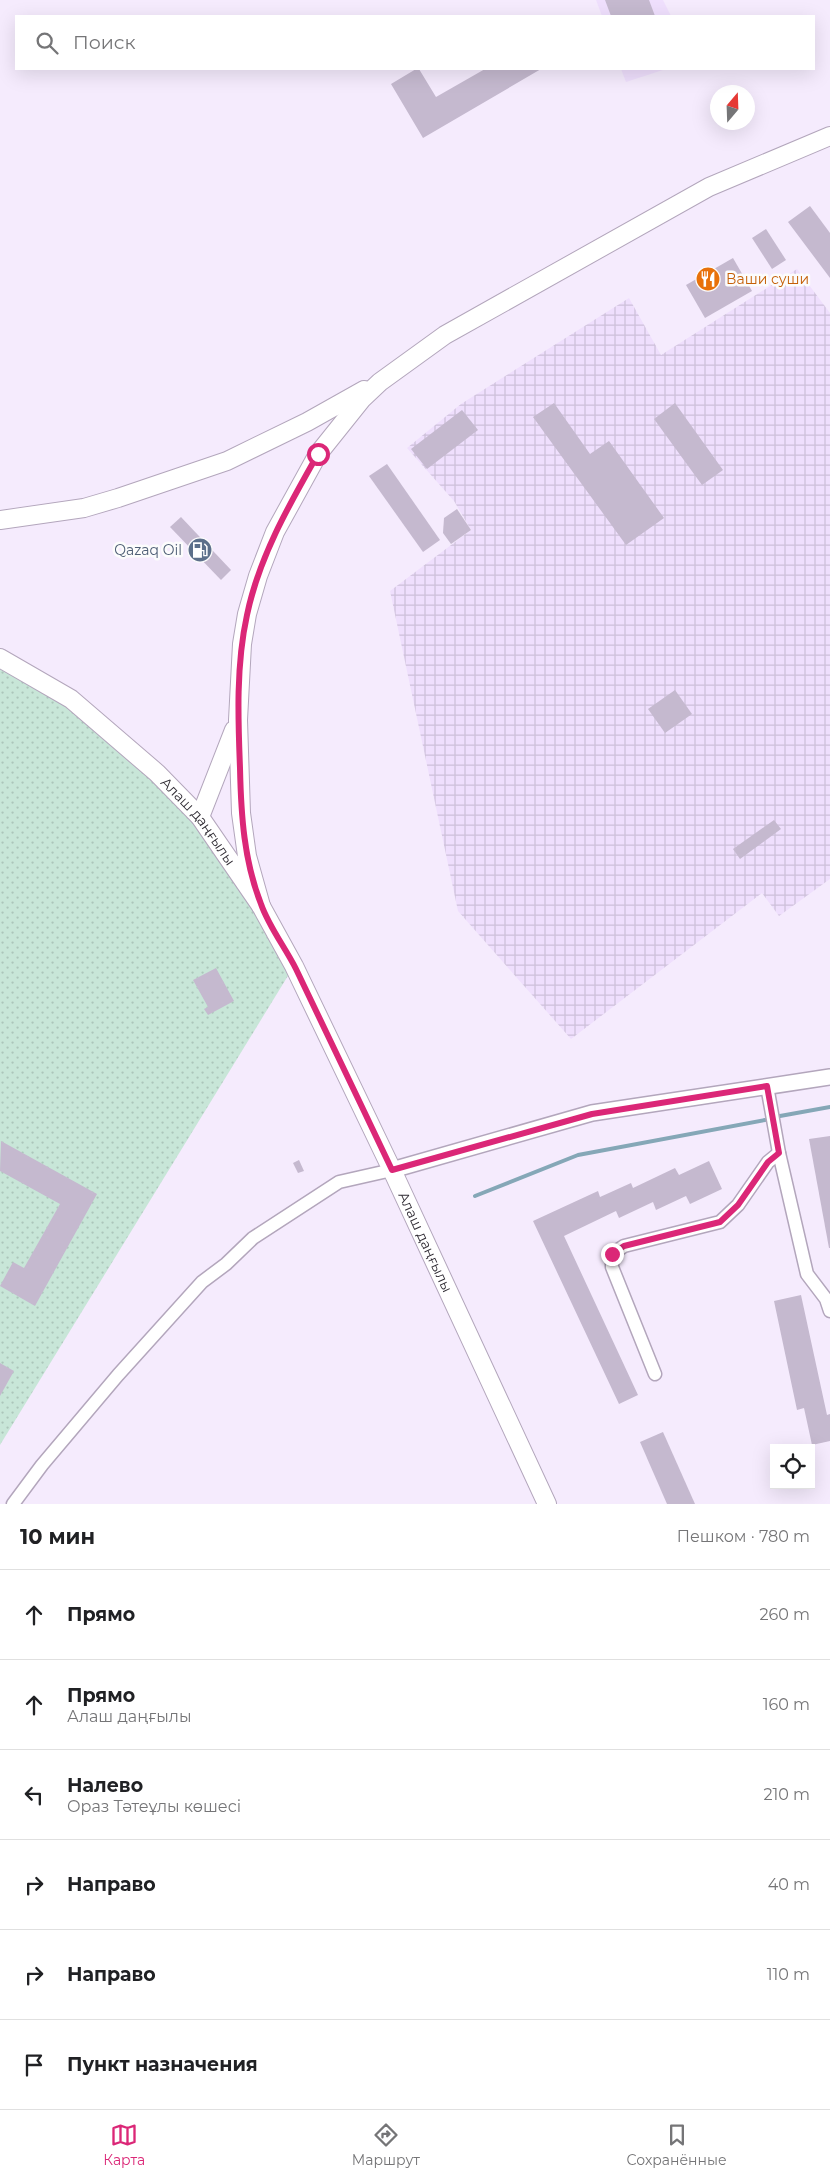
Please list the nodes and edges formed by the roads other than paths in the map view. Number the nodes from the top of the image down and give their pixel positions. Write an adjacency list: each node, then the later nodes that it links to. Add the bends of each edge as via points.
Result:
1 (830, 136): 2 (main road, via 709,186 445,335)
2 (380, 382): 3 (main road, via 308,422 227,461 84,508); 5 (main road, via 362,399 318,454 275,532 247,614)
3 (0, 520)
4 (0, 658): 6 (main road, Алаш даңғылы, via 71,699 157,773)
5 (238, 720): 6 (main road); 7 (main road, via 242,822 247,856)
6 (200, 817): 7 (main road, Алаш даңғылы)
7 (261, 906): 11 (main road, Алаш даңғылы, via 294,966)
8 (830, 1076): 9 (street)
9 (767, 1086): 10 (street); 11 (street, via 592,1114)
10 (779, 1153): 12 (street, via 807,1274 826,1299); 13 (street, via 768,1162 738,1205 720,1222 624,1246 612,1254 612,1267)
11 (392, 1170): 14 (street, via 339,1182 253,1238 202,1282 118,1375); 15 (main road, Алаш даңғылы)
12 (830, 1311)
13 (655, 1374)
14 (13, 1504)
15 (547, 1504)

